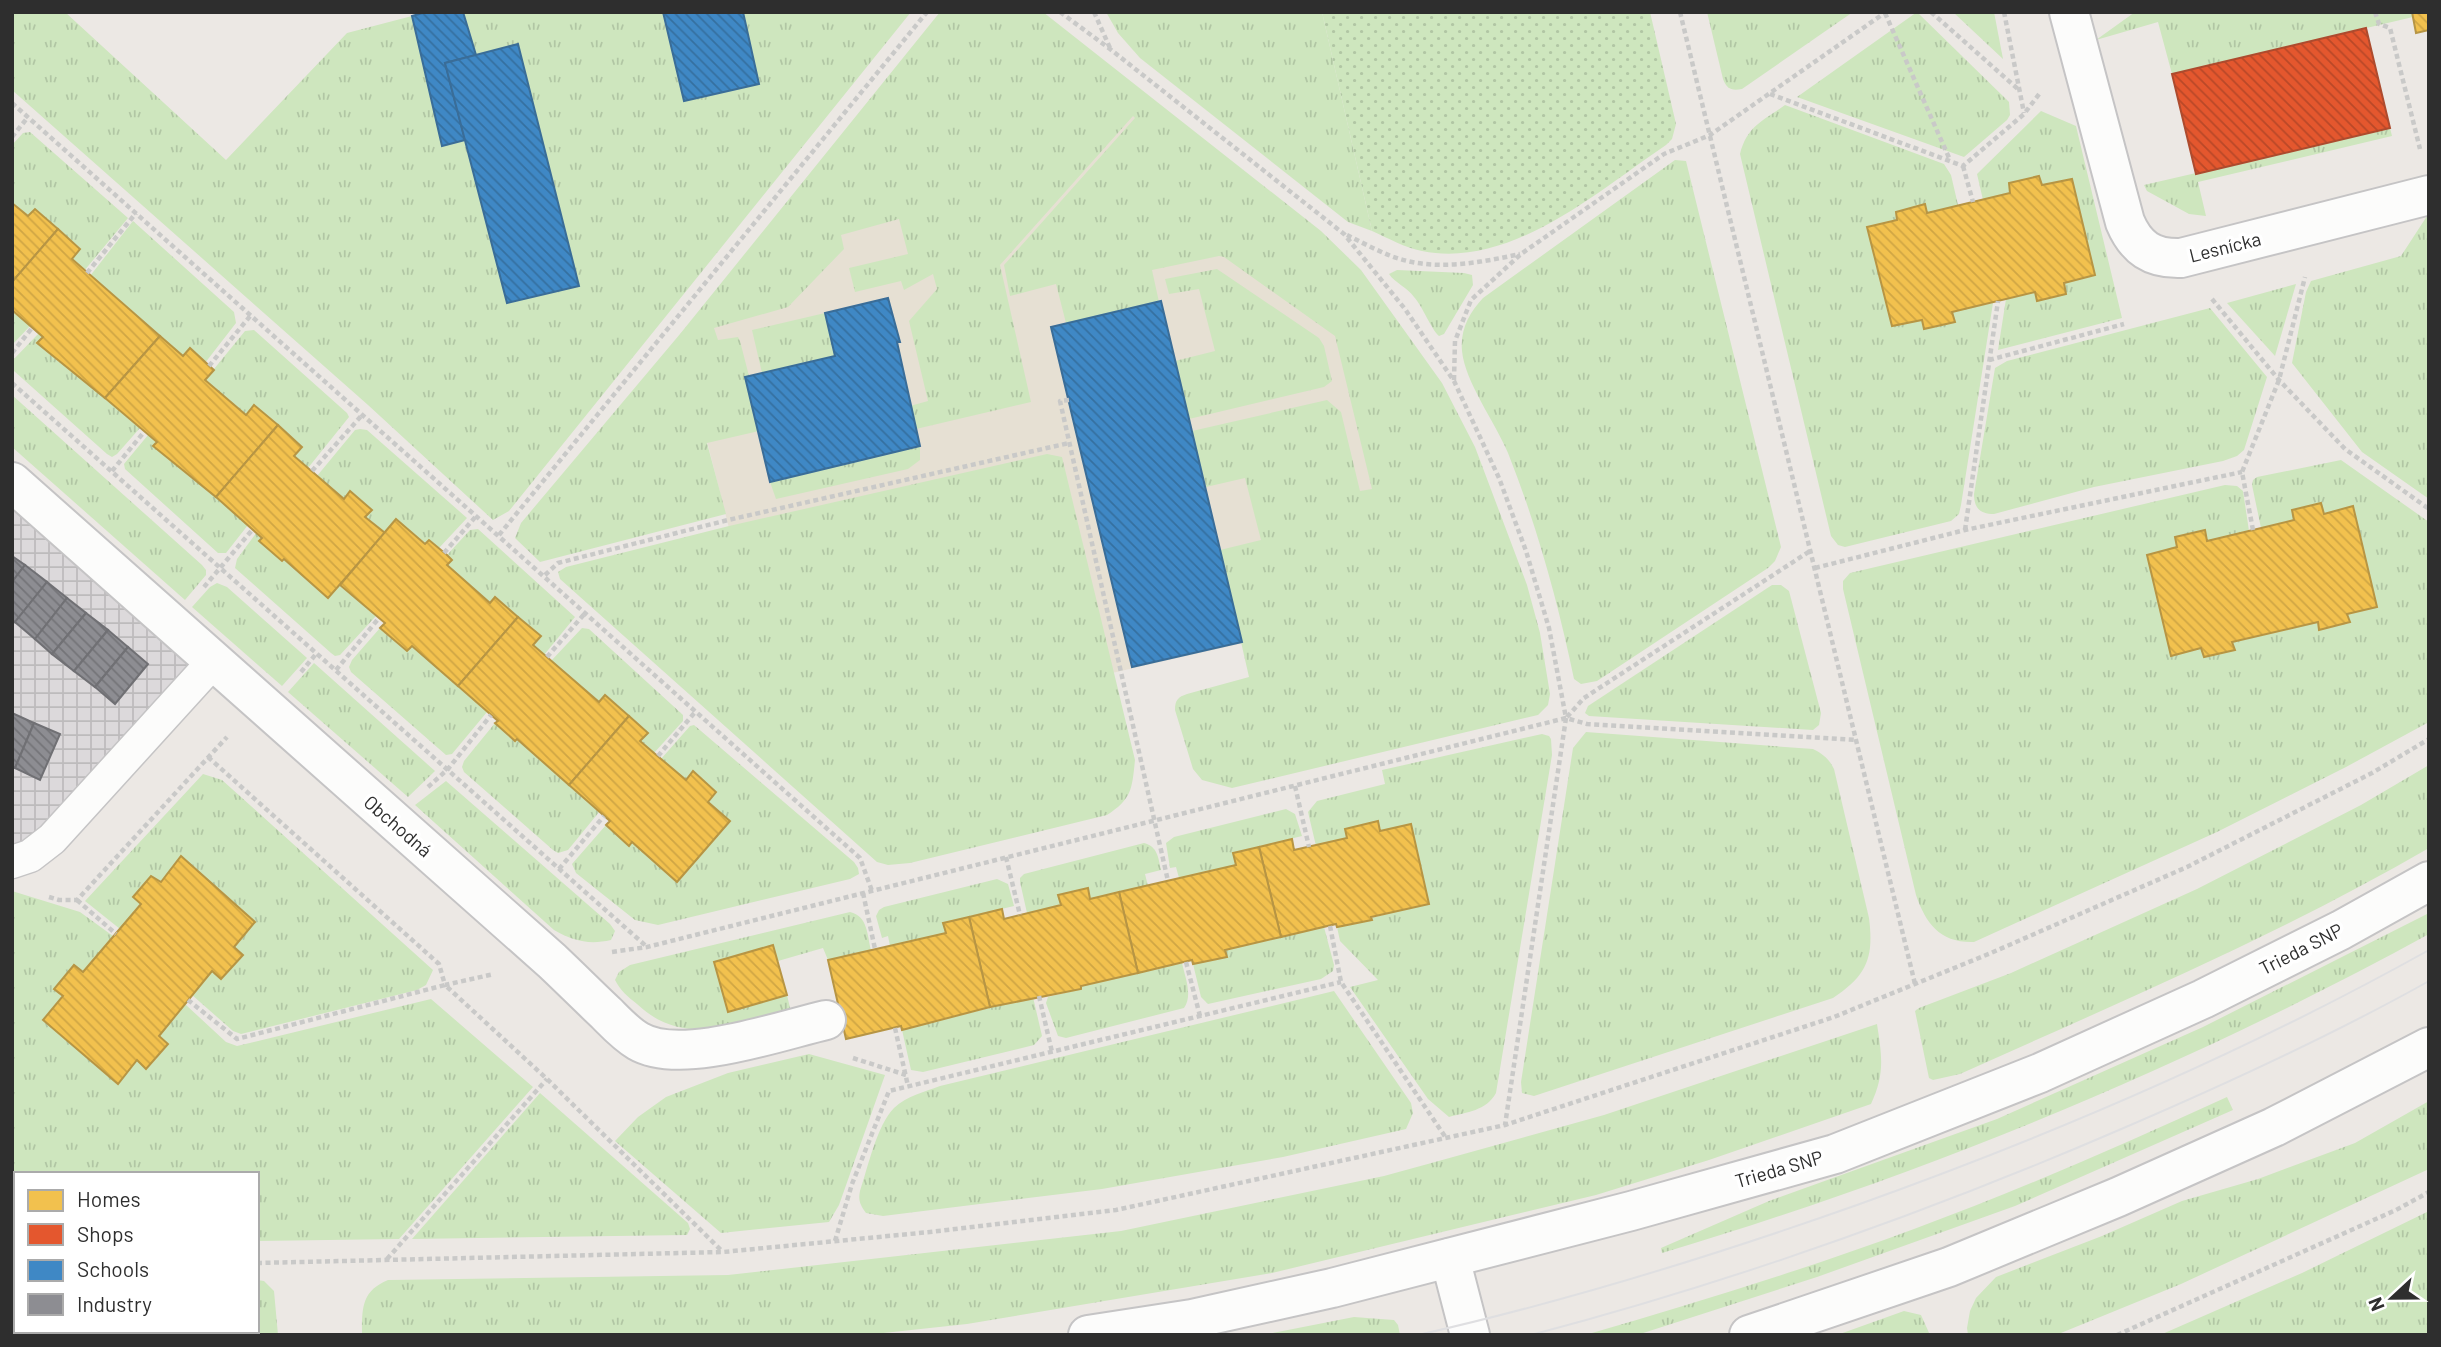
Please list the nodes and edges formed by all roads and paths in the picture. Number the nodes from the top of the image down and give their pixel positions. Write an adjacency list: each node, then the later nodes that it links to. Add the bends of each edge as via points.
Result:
1 (927, 12): 51 (path)
2 (1060, 12): 10 (path)
3 (1094, 12): 10 (path)
4 (1680, 12): 15 (path)
5 (1931, 12): 11 (path)
6 (2004, 12): 11 (path)
7 (2069, 12): 26 (street, Lesnícka, via 2130,235 2153,255)
8 (2375, 12): 17 (path, via 2379,24 2390,28)
9 (1886, 13): 12 (path); 18 (path)
10 (1111, 48): 24 (path)
11 (2019, 90): 19 (path, via 2024,114)
12 (1769, 93): 15 (path); 18 (path)
13 (12, 103): 14 (path)
14 (28, 117): 16 (path); 22 (path)
15 (1710, 135): 25 (path, via 1664,154); 53 (path)
16 (12, 137)
17 (2422, 158)
18 (1950, 161): 19 (path)
19 (1963, 166): 21 (path)
20 (2429, 195): 23 (street, Lesnícka)
21 (1973, 202)
22 (136, 212): 27 (path); 29 (path)
23 (2310, 226): 26 (street, Lesnícka); 36 (path, via 2304,282)
24 (1344, 234): 25 (path, via 1393,257 1431,264 1464,266); 35 (path, via 1405,309)
25 (1521, 254): 35 (path, via 1471,300 1455,341)
26 (2181, 258): 36 (path)
27 (87, 273)
28 (1998, 301): 33 (path)
29 (251, 315): 34 (path); 39 (path)
30 (2124, 324): 33 (path)
31 (32, 328): 32 (path)
32 (12, 353)
33 (1989, 360): 49 (path)
34 (209, 366)
35 (1454, 380): 66 (path, via 1526,551 1549,628)
36 (2280, 380): 44 (path); 46 (path, via 2345,449)
37 (12, 383): 42 (path)
38 (1069, 400): 41 (path, via 1060,401)
39 (363, 414): 43 (path); 47 (path)
40 (144, 432): 42 (path)
41 (1069, 443): 56 (path, via 584,556 558,563); 75 (path)
42 (112, 471): 59 (path)
43 (312, 471)
44 (2242, 472): 49 (path); 50 (path)
45 (12, 482): 61 (street, Obchodná)
46 (2429, 509)
47 (477, 515): 51 (path); 54 (path)
48 (253, 529): 52 (path)
49 (1965, 530): 55 (path)
50 (2253, 530)
51 (499, 535): 56 (path)
52 (238, 548)
53 (1810, 551): 55 (path); 66 (path, via 1584,698)
54 (444, 553)
55 (1815, 568): 68 (path)
56 (545, 575): 57 (path)
57 (586, 612): 60 (path); 64 (path)
58 (379, 618): 62 (path)
59 (316, 654): 62 (path); 63 (path, via 285,690)
60 (547, 657)
61 (213, 663): 63 (street, Obchodná); 78 (lane, via 52,839 30,856)
62 (336, 670): 71 (path)
63 (258, 702): 70 (path); 74 (street, Obchodná)
64 (696, 711): 69 (path); 82 (path, via 860,858)
65 (491, 715): 71 (path)
66 (1566, 718): 68 (path, via 1587,724); 72 (path); 103 (path)
67 (2429, 739): 92 (path, via 2372,773 2187,866)
68 (1856, 740): 92 (path)
69 (658, 756)
70 (208, 757): 85 (path); 93 (path, via 439,964)
71 (448, 769): 74 (path); 79 (path)
72 (1295, 786): 75 (path); 76 (path)
73 (604, 816): 79 (path)
74 (390, 820): 97 (street, Obchodná, via 638,1042 680,1052)
75 (1153, 821): 77 (path); 80 (path)
76 (1309, 847)
77 (1006, 857): 82 (path); 86 (path)
78 (12, 862)
79 (559, 869): 83 (path, via 647,947)
80 (1167, 881)
81 (2429, 881): 108 (street, Trieda SNP, via 2203,999 1915,1124 1835,1154)
82 (872, 891): 83 (path)
83 (863, 893): 89 (path)
84 (48, 897): 85 (path)
85 (77, 900): 88 (path)
86 (1020, 915)
87 (1330, 926): 91 (path)
88 (116, 934)
89 (875, 949)
90 (1186, 962): 96 (path)
91 (1341, 982): 96 (path); 104 (path)
92 (1915, 984): 103 (path, via 1834,1017)
93 (445, 985): 95 (path, via 237,1039); 101 (path)
94 (1038, 996): 100 (path)
95 (188, 1000)
96 (1200, 1016): 100 (path)
97 (826, 1020)
98 (895, 1028): 102 (path)
99 (2429, 1047): 113 (street, via 2274,1127 2118,1197 1949,1267)
100 (1052, 1052): 102 (path)
101 (547, 1079): 107 (path); 109 (path)
102 (908, 1086): 106 (path, via 889,1091)
103 (1505, 1125): 104 (path)
104 (1446, 1138): 106 (path, via 1116,1210)
105 (2429, 1192): 114 (path)
106 (835, 1241): 107 (path)
107 (723, 1252): 109 (path)
108 (1450, 1258): 111 (street, Trieda SNP, via 1192,1320); 112 (street)
109 (386, 1260): 110 (path)
110 (259, 1263)
111 (1088, 1335)
112 (1470, 1335)
113 (1749, 1335)
114 (2118, 1335)

